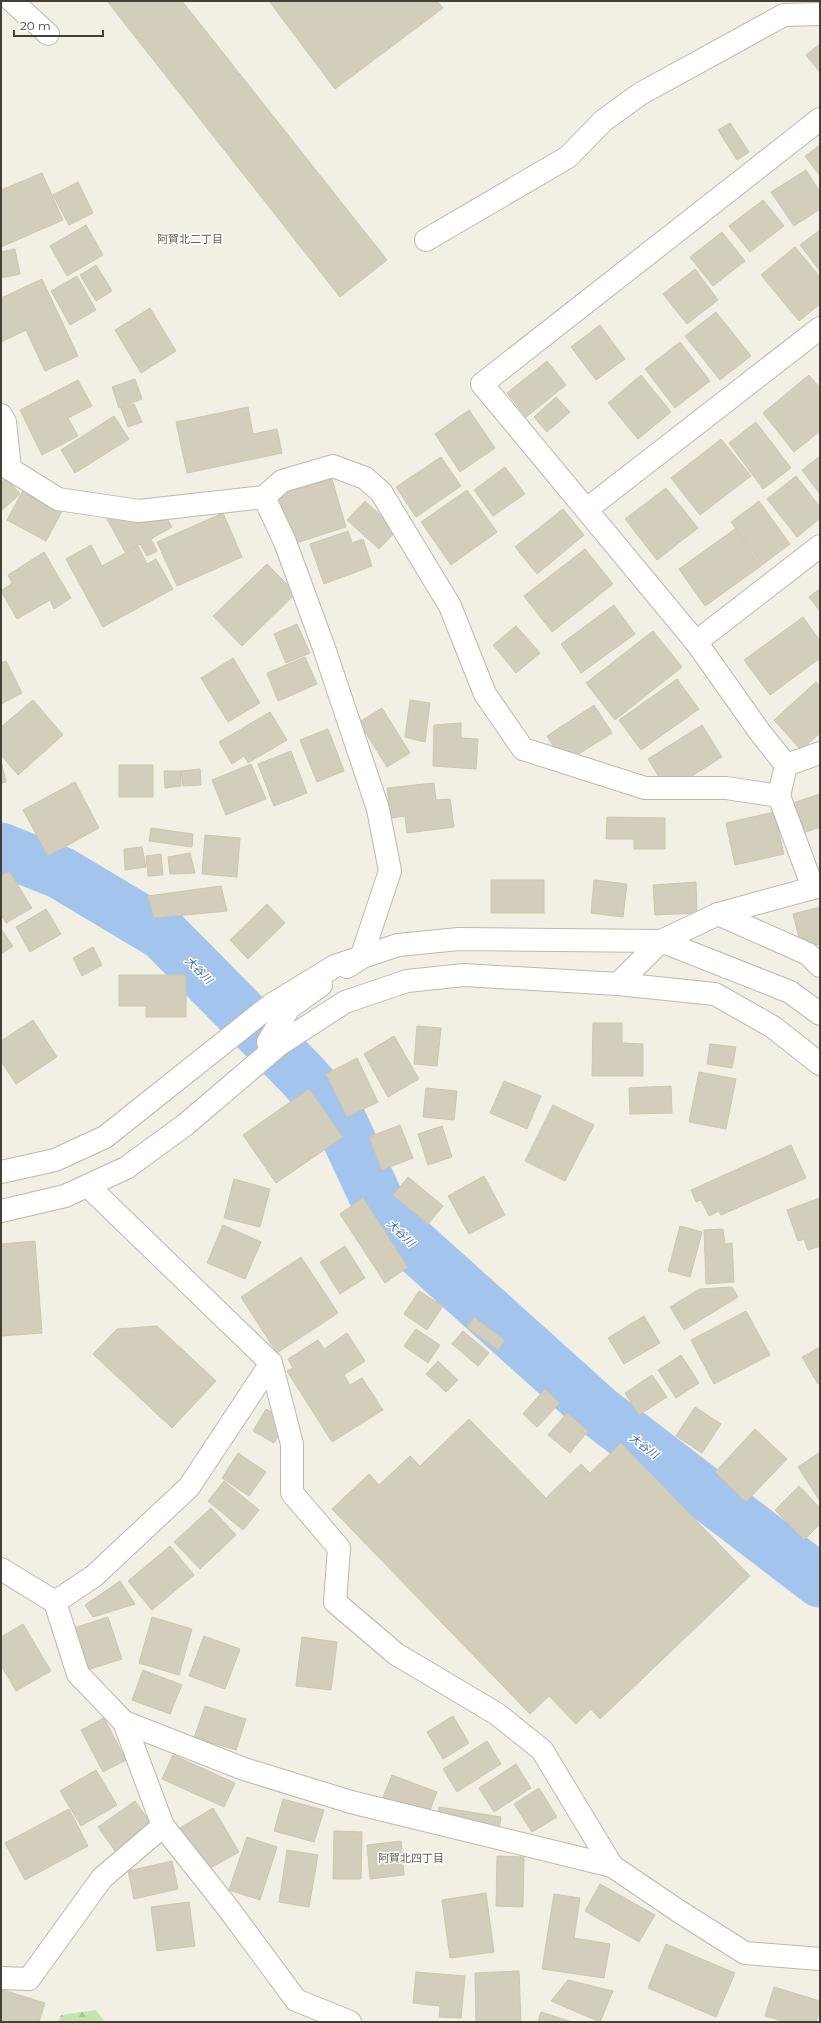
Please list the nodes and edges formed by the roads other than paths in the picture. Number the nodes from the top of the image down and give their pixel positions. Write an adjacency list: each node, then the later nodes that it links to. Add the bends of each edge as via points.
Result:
1 (12, 1): 3 (street)
2 (820, 14): 5 (street, via 784,15 640,94 603,121 568,157)
3 (48, 34)
4 (820, 118): 10 (street, via 482,384)
5 (426, 240)
6 (820, 328): 10 (street)
7 (1, 415): 8 (street, via 4,422)
8 (6, 472): 9 (street, via 58,499 139,511)
9 (264, 497): 15 (street, via 282,481 333,466 365,478 381,492 450,606 485,694 523,749 645,788 726,788); 20 (street, via 285,542 324,648 378,809 390,871)
10 (587, 509): 12 (street)
11 (820, 546): 12 (street)
12 (696, 642): 14 (street)
13 (820, 753): 14 (street)
14 (786, 765): 15 (street)
15 (779, 796): 16 (street)
16 (817, 887): 17 (street)
17 (718, 914): 18 (street); 19 (street)
18 (661, 941): 20 (street, via 459,939 398,945); 21 (street); 22 (street, via 790,992)
19 (816, 957)
20 (361, 958): 23 (street, via 289,1008); 25 (street, via 335,966 271,1005 105,1137 54,1160)
21 (618, 984): 24 (street, via 715,994 773,1027); 26 (street, via 464,975 407,981 345,1002 280,1044 185,1125 126,1168)
22 (820, 1014)
23 (268, 1042)
24 (820, 1064)
25 (1, 1172)
26 (88, 1186): 27 (street, via 65,1196); 28 (street)
27 (1, 1211)
28 (271, 1363): 30 (street, via 189,1487 94,1576); 33 (street, via 292,1444 292,1493 339,1548 335,1602 396,1654 497,1714 542,1750)
29 (1, 1569): 30 (street)
30 (55, 1602): 31 (street, via 78,1674)
31 (124, 1722): 32 (street); 33 (street, via 244,1769 351,1802)
32 (162, 1826): 35 (street, via 102,1878 29,1979); 36 (street, via 228,1908 296,2000)
33 (612, 1866): 34 (street, via 745,1953)
34 (820, 1959)
35 (1, 1978)
36 (350, 2022)

